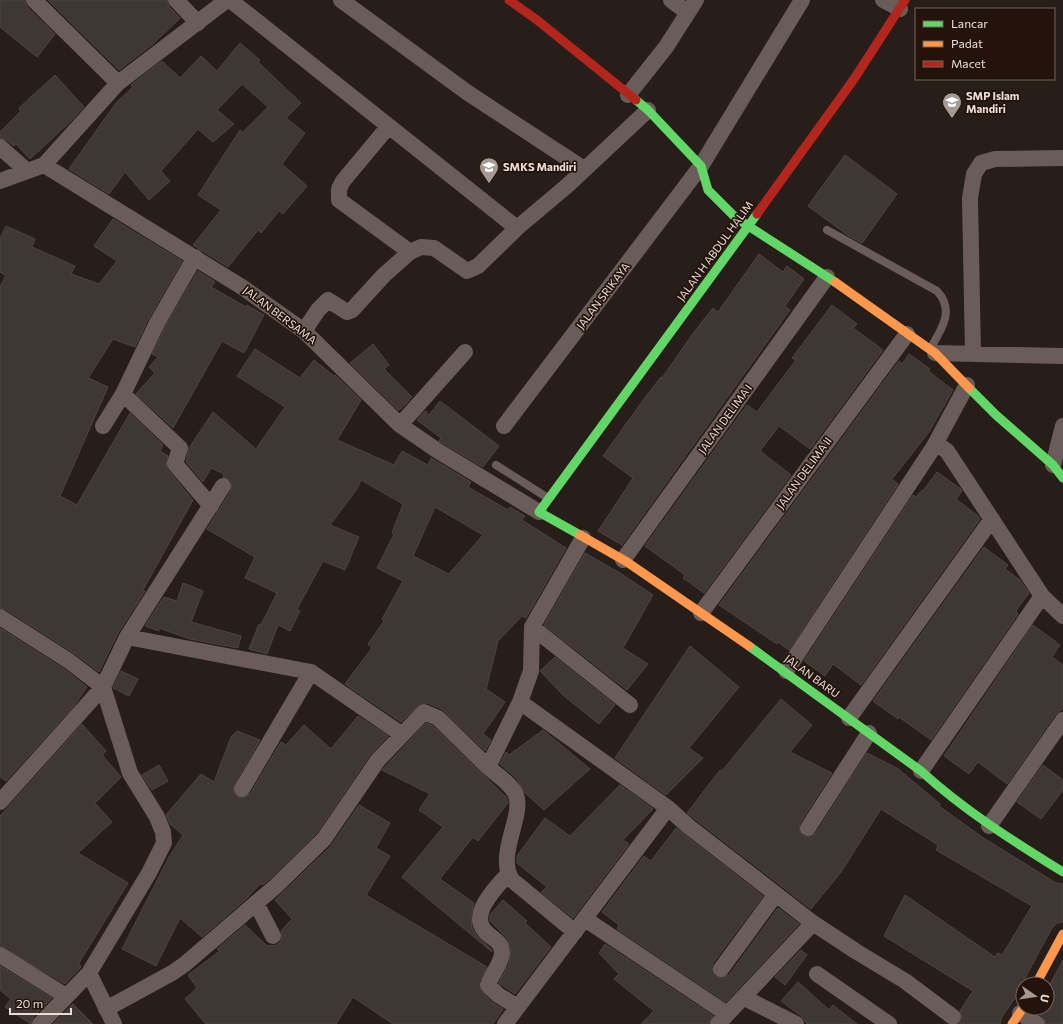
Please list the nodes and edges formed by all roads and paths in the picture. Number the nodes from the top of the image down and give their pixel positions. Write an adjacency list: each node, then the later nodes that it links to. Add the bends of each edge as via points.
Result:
1 (34, 0): 12 (street)
2 (176, 0): 11 (street)
3 (228, 0): 11 (street); 15 (street)
4 (341, 0): 20 (street, via 468,93)
5 (509, 0): 13 (street)
6 (671, 0): 10 (street)
7 (802, 0): 19 (street, JALAN SRIKAYA)
8 (884, 0): 9 (street)
9 (902, 5): 23 (street, JALAN H ABDUL HALIM, via 850,86)
10 (691, 6): 13 (street, via 666,47)
11 (198, 23): 12 (street)
12 (118, 83): 18 (street)
13 (628, 95): 14 (street)
14 (648, 110): 19 (street); 20 (street)
15 (388, 127): 24 (street); 26 (street, via 343,181 339,189 339,200)
16 (0, 147): 21 (street)
17 (1063, 158): 33 (street, via 995,159 981,163 974,174 970,198)
18 (44, 165): 21 (street); 27 (street, JALAN BERSAMA)
19 (701, 166): 23 (street, via 708,190 736,218); 39 (street, JALAN SRIKAYA)
20 (584, 169): 24 (street)
21 (26, 170): 22 (street)
22 (0, 181)
23 (749, 226): 28 (street); 46 (street, JALAN H ABDUL HALIM)
24 (517, 228): 26 (street, via 478,266 467,271 434,248 421,247)
25 (827, 230): 31 (lane, via 937,291 944,299 946,316)
26 (410, 252): 29 (street, via 384,275 352,310 347,312 328,300)
27 (195, 257): 29 (street, JALAN BERSAMA); 36 (street, via 157,323)
28 (827, 277): 30 (street); 51 (street, JALAN DELIMA I)
29 (304, 331): 37 (street, JALAN BERSAMA)
30 (907, 334): 31 (street); 53 (street, JALAN DELIMA II)
31 (932, 351): 33 (street); 35 (street)
32 (465, 352): 37 (street)
33 (973, 354): 34 (street)
34 (1063, 356)
35 (967, 385): 41 (street); 43 (street, via 996,415)
36 (123, 394): 38 (street); 47 (street, via 180,448 175,464)
37 (400, 425): 48 (street, JALAN BERSAMA)
38 (103, 426)
39 (504, 426)
40 (1063, 426): 43 (street)
41 (933, 448): 49 (street, via 940,446 947,451); 58 (street)
42 (496, 465): 46 (lane)
43 (1053, 465): 44 (street)
44 (1063, 478)
45 (223, 486): 47 (street)
46 (549, 498): 48 (street, JALAN H ABDUL HALIM)
47 (211, 506): 57 (street)
48 (539, 512): 50 (street, JALAN BARU)
49 (992, 519): 52 (street); 63 (street)
50 (583, 538): 51 (street, JALAN BARU); 56 (street)
51 (623, 560): 53 (street, JALAN BARU)
52 (1042, 596): 54 (street); 68 (street)
53 (701, 613): 58 (street, JALAN BARU)
54 (1063, 616)
55 (0, 617): 60 (street, via 69,661)
56 (532, 627): 61 (street, via 531,671); 62 (street)
57 (127, 637): 59 (street); 60 (street)
58 (786, 671): 63 (street, JALAN BARU)
59 (311, 672): 66 (street); 69 (street)
60 (103, 687): 70 (street); 84 (street, via 130,773 157,816 164,843)
61 (520, 702): 67 (street); 71 (street)
62 (630, 705)
63 (849, 718): 65 (street, JALAN BARU)
64 (1060, 731): 72 (street)
65 (869, 732): 68 (street, JALAN BARU); 73 (street)
66 (401, 734): 67 (street, via 424,712 438,718); 77 (street, via 378,760 324,840)
67 (488, 767): 75 (street, via 515,793 517,807 508,847)
68 (920, 771): 72 (street, JALAN BARU)
69 (242, 789)
70 (0, 802)
71 (668, 808): 76 (street); 79 (street)
72 (989, 826): 74 (street, JALAN BARU)
73 (808, 828)
74 (1063, 872)
75 (508, 874): 79 (street, via 512,880); 89 (street, via 491,892 480,915 483,930 499,942 502,954 488,985 498,995)
76 (776, 894): 78 (street); 83 (street)
77 (256, 903): 81 (street); 90 (street, via 172,973)
78 (814, 923): 88 (street); 92 (street, via 905,981)
79 (580, 926): 89 (street); 93 (street)
80 (1063, 934): 86 (street)
81 (273, 936)
82 (0, 955): 87 (street)
83 (721, 969)
84 (89, 973): 87 (street); 90 (street)
85 (817, 974): 98 (street)
86 (1040, 976)
87 (66, 996): 94 (street)
88 (743, 997): 93 (street); 97 (street)
89 (518, 1007): 96 (street)
90 (106, 1009): 95 (street)
91 (1020, 1016): 99 (street)
92 (953, 1017)
93 (722, 1019)
94 (40, 1024)
95 (114, 1024)
96 (505, 1024)
97 (796, 1024)
98 (889, 1024)
99 (1037, 1024)

